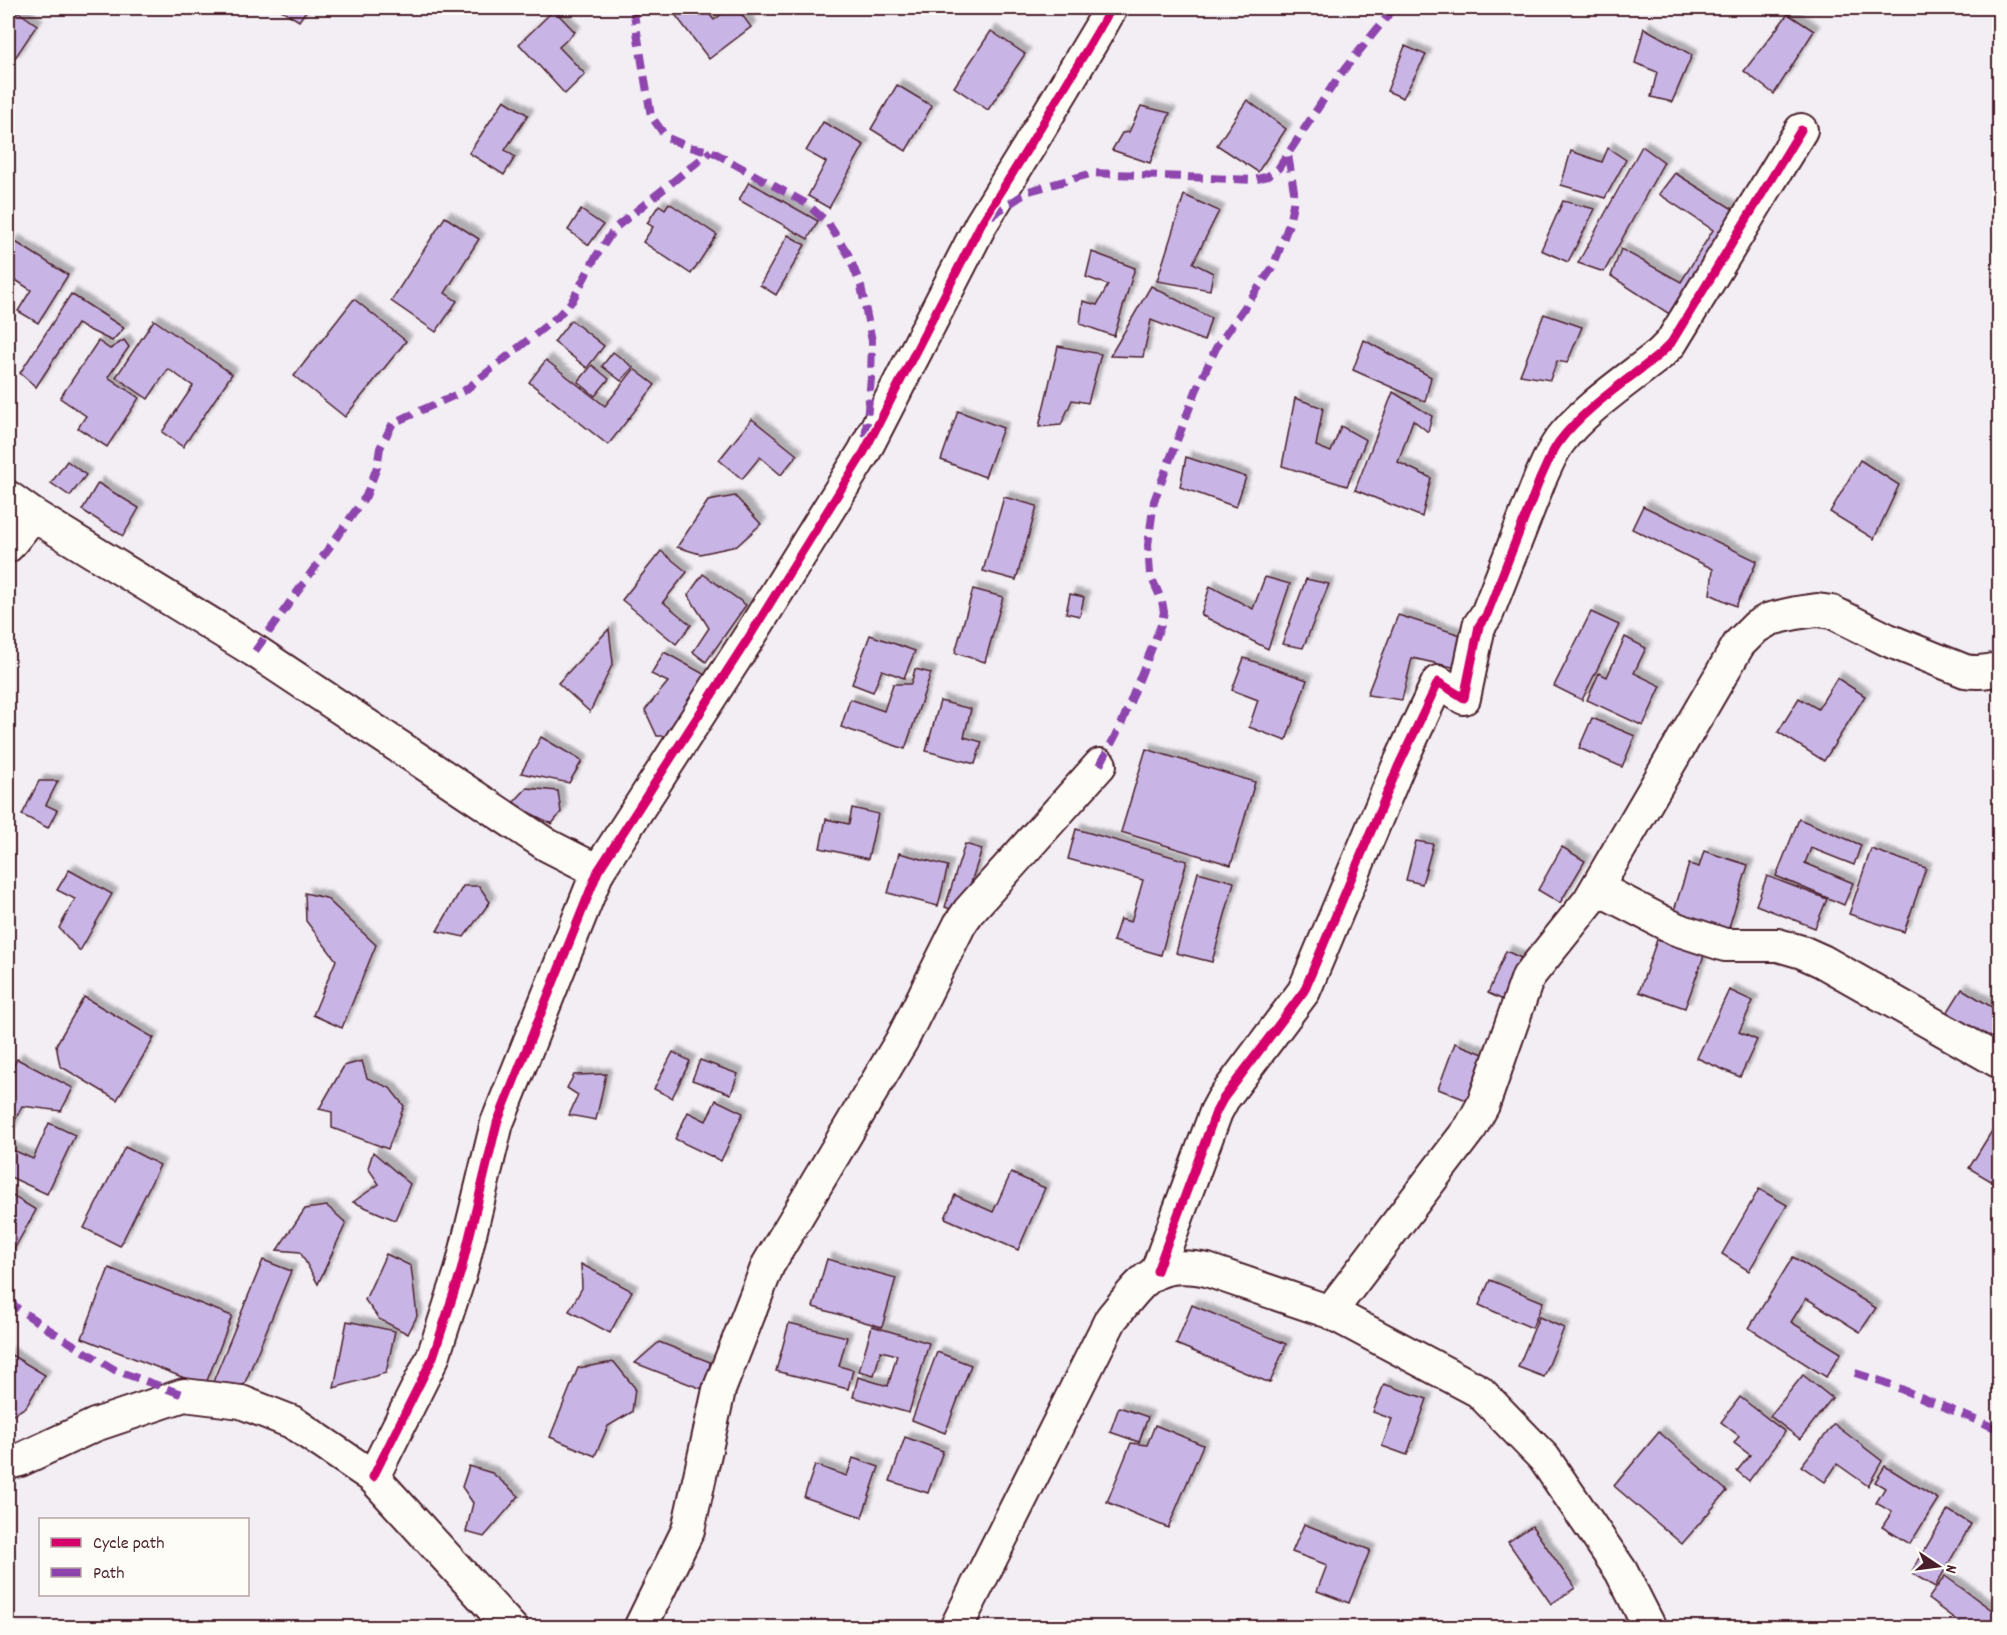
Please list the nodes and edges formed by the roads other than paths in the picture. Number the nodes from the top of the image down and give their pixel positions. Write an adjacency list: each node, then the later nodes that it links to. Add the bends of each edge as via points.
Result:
1 (1111, 8): 8 (street, via 981,224 864,452)
2 (1801, 130): 11 (street, via 1671,343 1578,420 1550,457 1479,626 1464,698 1438,682 1304,991 1216,1112)
3 (8, 497): 4 (street)
4 (33, 515): 5 (street); 8 (street, via 255,651 533,836)
5 (8, 546)
6 (2000, 668): 9 (street, via 1976,673 1965,670 1888,640 1832,612 1817,610 1770,619 1739,644)
7 (1100, 765): 16 (street, via 960,924 902,1040 768,1265 719,1390 688,1530)
8 (598, 871): 14 (street, via 497,1123 461,1271 433,1357)
9 (1597, 888): 10 (street, via 1676,930 1725,945 1778,945 1822,960); 12 (street, via 1528,977 1483,1105 1471,1127)
10 (2000, 1062)
11 (1157, 1270): 12 (street, via 1186,1266 1207,1270); 17 (street, via 1111,1319)
12 (1330, 1312): 18 (street, via 1479,1391 1557,1476 1621,1571)
13 (8, 1462): 14 (street, via 94,1425 184,1395 241,1402 292,1422)
14 (373, 1477): 15 (street)
15 (508, 1627)
16 (640, 1628)
17 (956, 1628)
18 (1650, 1628)

